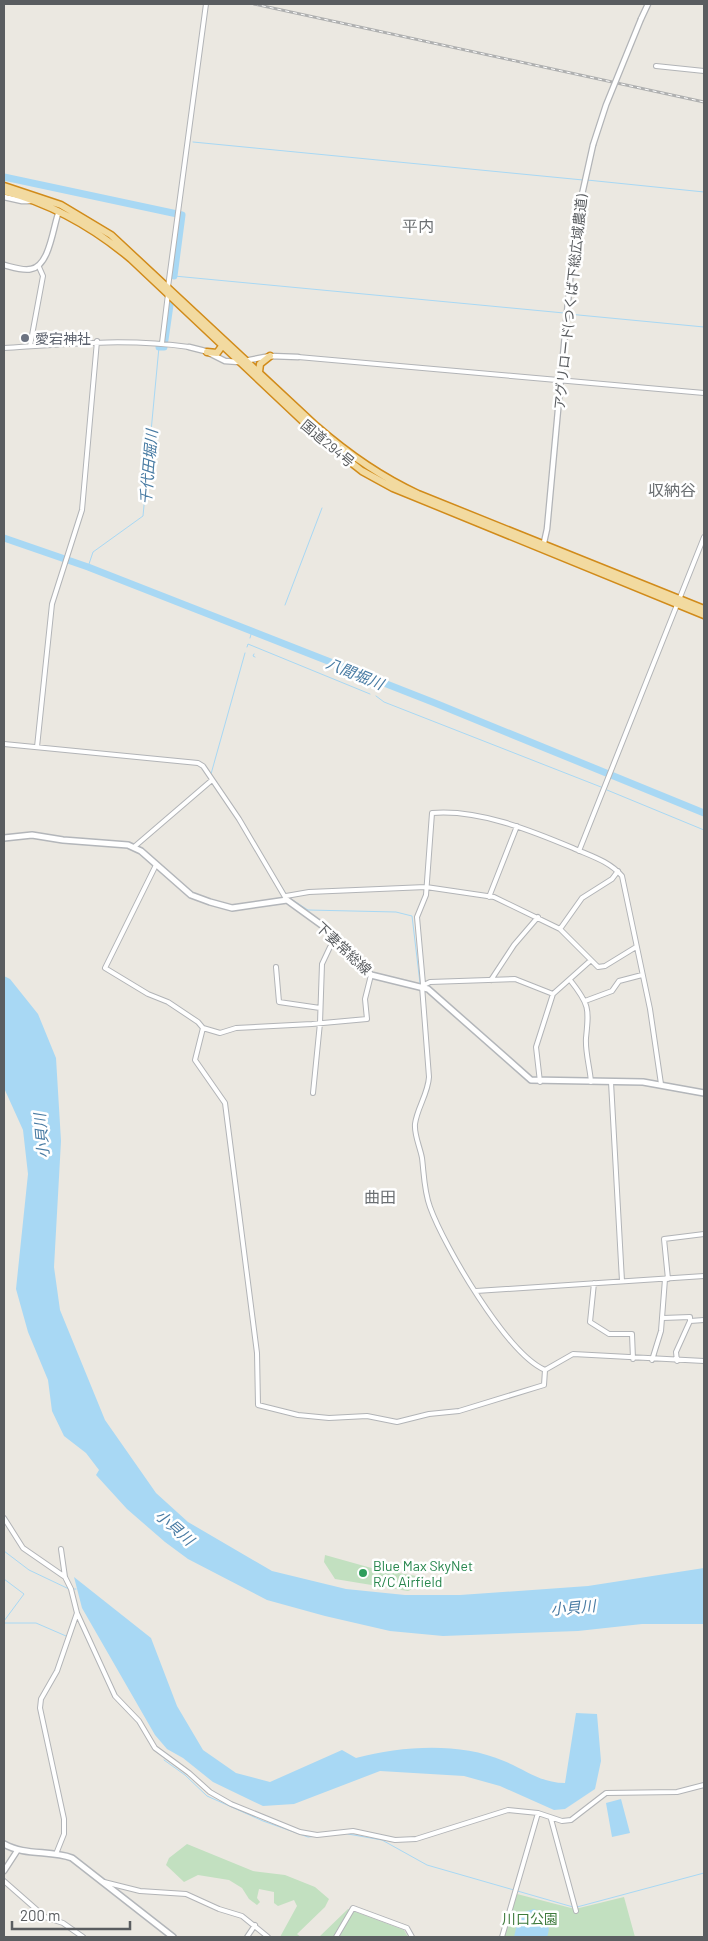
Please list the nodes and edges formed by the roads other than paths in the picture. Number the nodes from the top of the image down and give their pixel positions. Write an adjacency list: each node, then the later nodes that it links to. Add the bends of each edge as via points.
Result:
1 (206, 4): 12 (street)
2 (648, 4): 25 (street, アグリロード(つくば下総広域農道), bridge, via 593,145 575,226)
3 (656, 66): 4 (street)
4 (704, 71)
5 (4, 186): 9 (highway, 国道294号)
6 (4, 191): 8 (highway, 国道294号)
7 (4, 197): 8 (street)
8 (34, 200): 9 (highway, 国道294号)
9 (60, 208): 11 (street, via 46,257); 12 (highway, 国道294号, via 111,235)
10 (4, 265): 11 (street, via 28,270)
11 (39, 267): 15 (street, via 43,276)
12 (168, 291): 14 (street); 16 (highway, 国道294号); 22 (highway, 国道294号)
13 (97, 341): 14 (street); 15 (street); 33 (street, via 82,510 52,604)
14 (162, 343): 17 (street)
15 (30, 346): 18 (street)
16 (222, 346): 19 (highway, via 218,353); 23 (highway, 国道294号)
17 (189, 347): 19 (street)
18 (4, 348)
19 (206, 352): 23 (street, via 225,361)
20 (270, 356): 21 (street); 22 (street); 24 (highway, via 260,364)
21 (298, 357): 25 (street)
22 (247, 360): 23 (street); 24 (highway, 国道294号)
23 (239, 362): 28 (highway, 国道294号, via 325,442 362,471 392,488)
24 (259, 372): 28 (highway, 国道294号, via 337,444 379,474)
25 (561, 381): 26 (street); 28 (street, アグリロード(つくば下総広域農道))
26 (704, 393)
27 (704, 537): 29 (street)
28 (543, 548): 29 (highway, 国道294号)
29 (679, 602): 30 (highway, 国道294号); 31 (highway, 国道294号); 38 (street)
30 (704, 609)
31 (704, 615)
32 (4, 744): 33 (street)
33 (37, 746): 34 (street, via 198,763)
34 (212, 780): 37 (street); 43 (street)
35 (517, 826): 38 (street); 41 (street, via 460,813 432,813); 42 (street)
36 (4, 838): 37 (main road, via 32,835)
37 (134, 847): 39 (main road)
38 (579, 851): 40 (street, via 609,864)
39 (156, 865): 43 (main road, via 191,895 224,906 243,908); 59 (street, via 105,968 168,1002)
40 (618, 872): 45 (street, via 582,898); 47 (street, via 622,876)
41 (426, 887): 42 (street); 43 (street, via 309,892); 54 (street, via 426,896 417,917)
42 (489, 896): 44 (street)
43 (285, 898): 46 (main road, 下妻常総線)
44 (538, 917): 45 (street); 52 (street)
45 (560, 929): 48 (street)
46 (339, 940): 50 (main road, 下妻常総線); 57 (street, via 330,947 322,964)
47 (636, 947): 48 (street, via 605,966 598,967); 51 (street)
48 (590, 961): 53 (street)
49 (276, 967): 57 (street, via 279,1002)
50 (371, 975): 54 (main road, 下妻常総線); 58 (street, via 365,999 368,1018)
51 (642, 975): 56 (street, via 619,981 612,991); 63 (street)
52 (491, 980): 54 (street); 55 (street, via 515,979)
53 (570, 980): 55 (street); 56 (street)
54 (422, 985): 60 (main road, 下妻常総線, via 522,1074); 71 (street, via 429,1077 428,1091 415,1125 424,1182 437,1226)
55 (553, 994): 60 (street, via 536,1047)
56 (585, 1001): 61 (street, via 590,1021 586,1037)
57 (320, 1008): 58 (street)
58 (320, 1023): 59 (street, via 236,1028 220,1033); 64 (street)
59 (203, 1028): 79 (street, via 195,1060 225,1103 256,1353 258,1405 298,1415 329,1418 367,1416 397,1422 459,1411 544,1384)
60 (540, 1082): 61 (main road, 下妻常総線)
61 (591, 1082): 62 (main road, 下妻常総線)
62 (611, 1082): 63 (main road, 下妻常総線); 69 (street)
63 (661, 1084): 65 (main road, 下妻常総線)
64 (313, 1092)
65 (704, 1093)
66 (704, 1234): 68 (street, via 664,1239)
67 (704, 1276): 68 (street)
68 (667, 1279): 69 (street); 72 (street)
69 (622, 1281): 70 (street)
70 (594, 1283): 71 (street); 75 (street, via 590,1322 609,1334 632,1334)
71 (476, 1291): 79 (street, via 512,1341 533,1363)
72 (663, 1318): 74 (street, via 690,1317); 76 (street)
73 (704, 1320): 74 (street)
74 (690, 1321): 77 (street, via 676,1352)
75 (633, 1359): 76 (street); 79 (street, via 573,1354)
76 (652, 1360): 77 (street)
77 (677, 1360): 78 (street)
78 (704, 1360)
79 (545, 1370)
80 (4, 1518): 82 (street, via 23,1548)
81 (61, 1549): 82 (street)
82 (65, 1577): 83 (street)
83 (77, 1613): 85 (street, via 115,1696 139,1721 154,1748 210,1792 231,1804 300,1832 317,1835 353,1831 395,1840 428,1836 508,1810); 89 (street, via 57,1671 40,1700 64,1819 64,1834)
84 (704, 1785): 86 (street, via 677,1792 606,1793 571,1820)
85 (538, 1813): 86 (street); 101 (street)
86 (551, 1819): 93 (street)
87 (4, 1844): 88 (main road)
88 (17, 1851): 89 (main road); 90 (street)
89 (56, 1854): 92 (main road, via 72,1858)
90 (4, 1871)
91 (4, 1880): 95 (street, via 40,1912)
92 (104, 1882): 94 (street, via 140,1892 186,1894 242,1916); 96 (main road)
93 (576, 1911)
94 (255, 1925): 97 (street); 98 (street)
95 (83, 1937)
96 (173, 1937)
97 (247, 1937)
98 (268, 1937)
99 (336, 1937): 100 (street, via 353,1908 407,1928)
100 (412, 1937)
101 (502, 1937)

